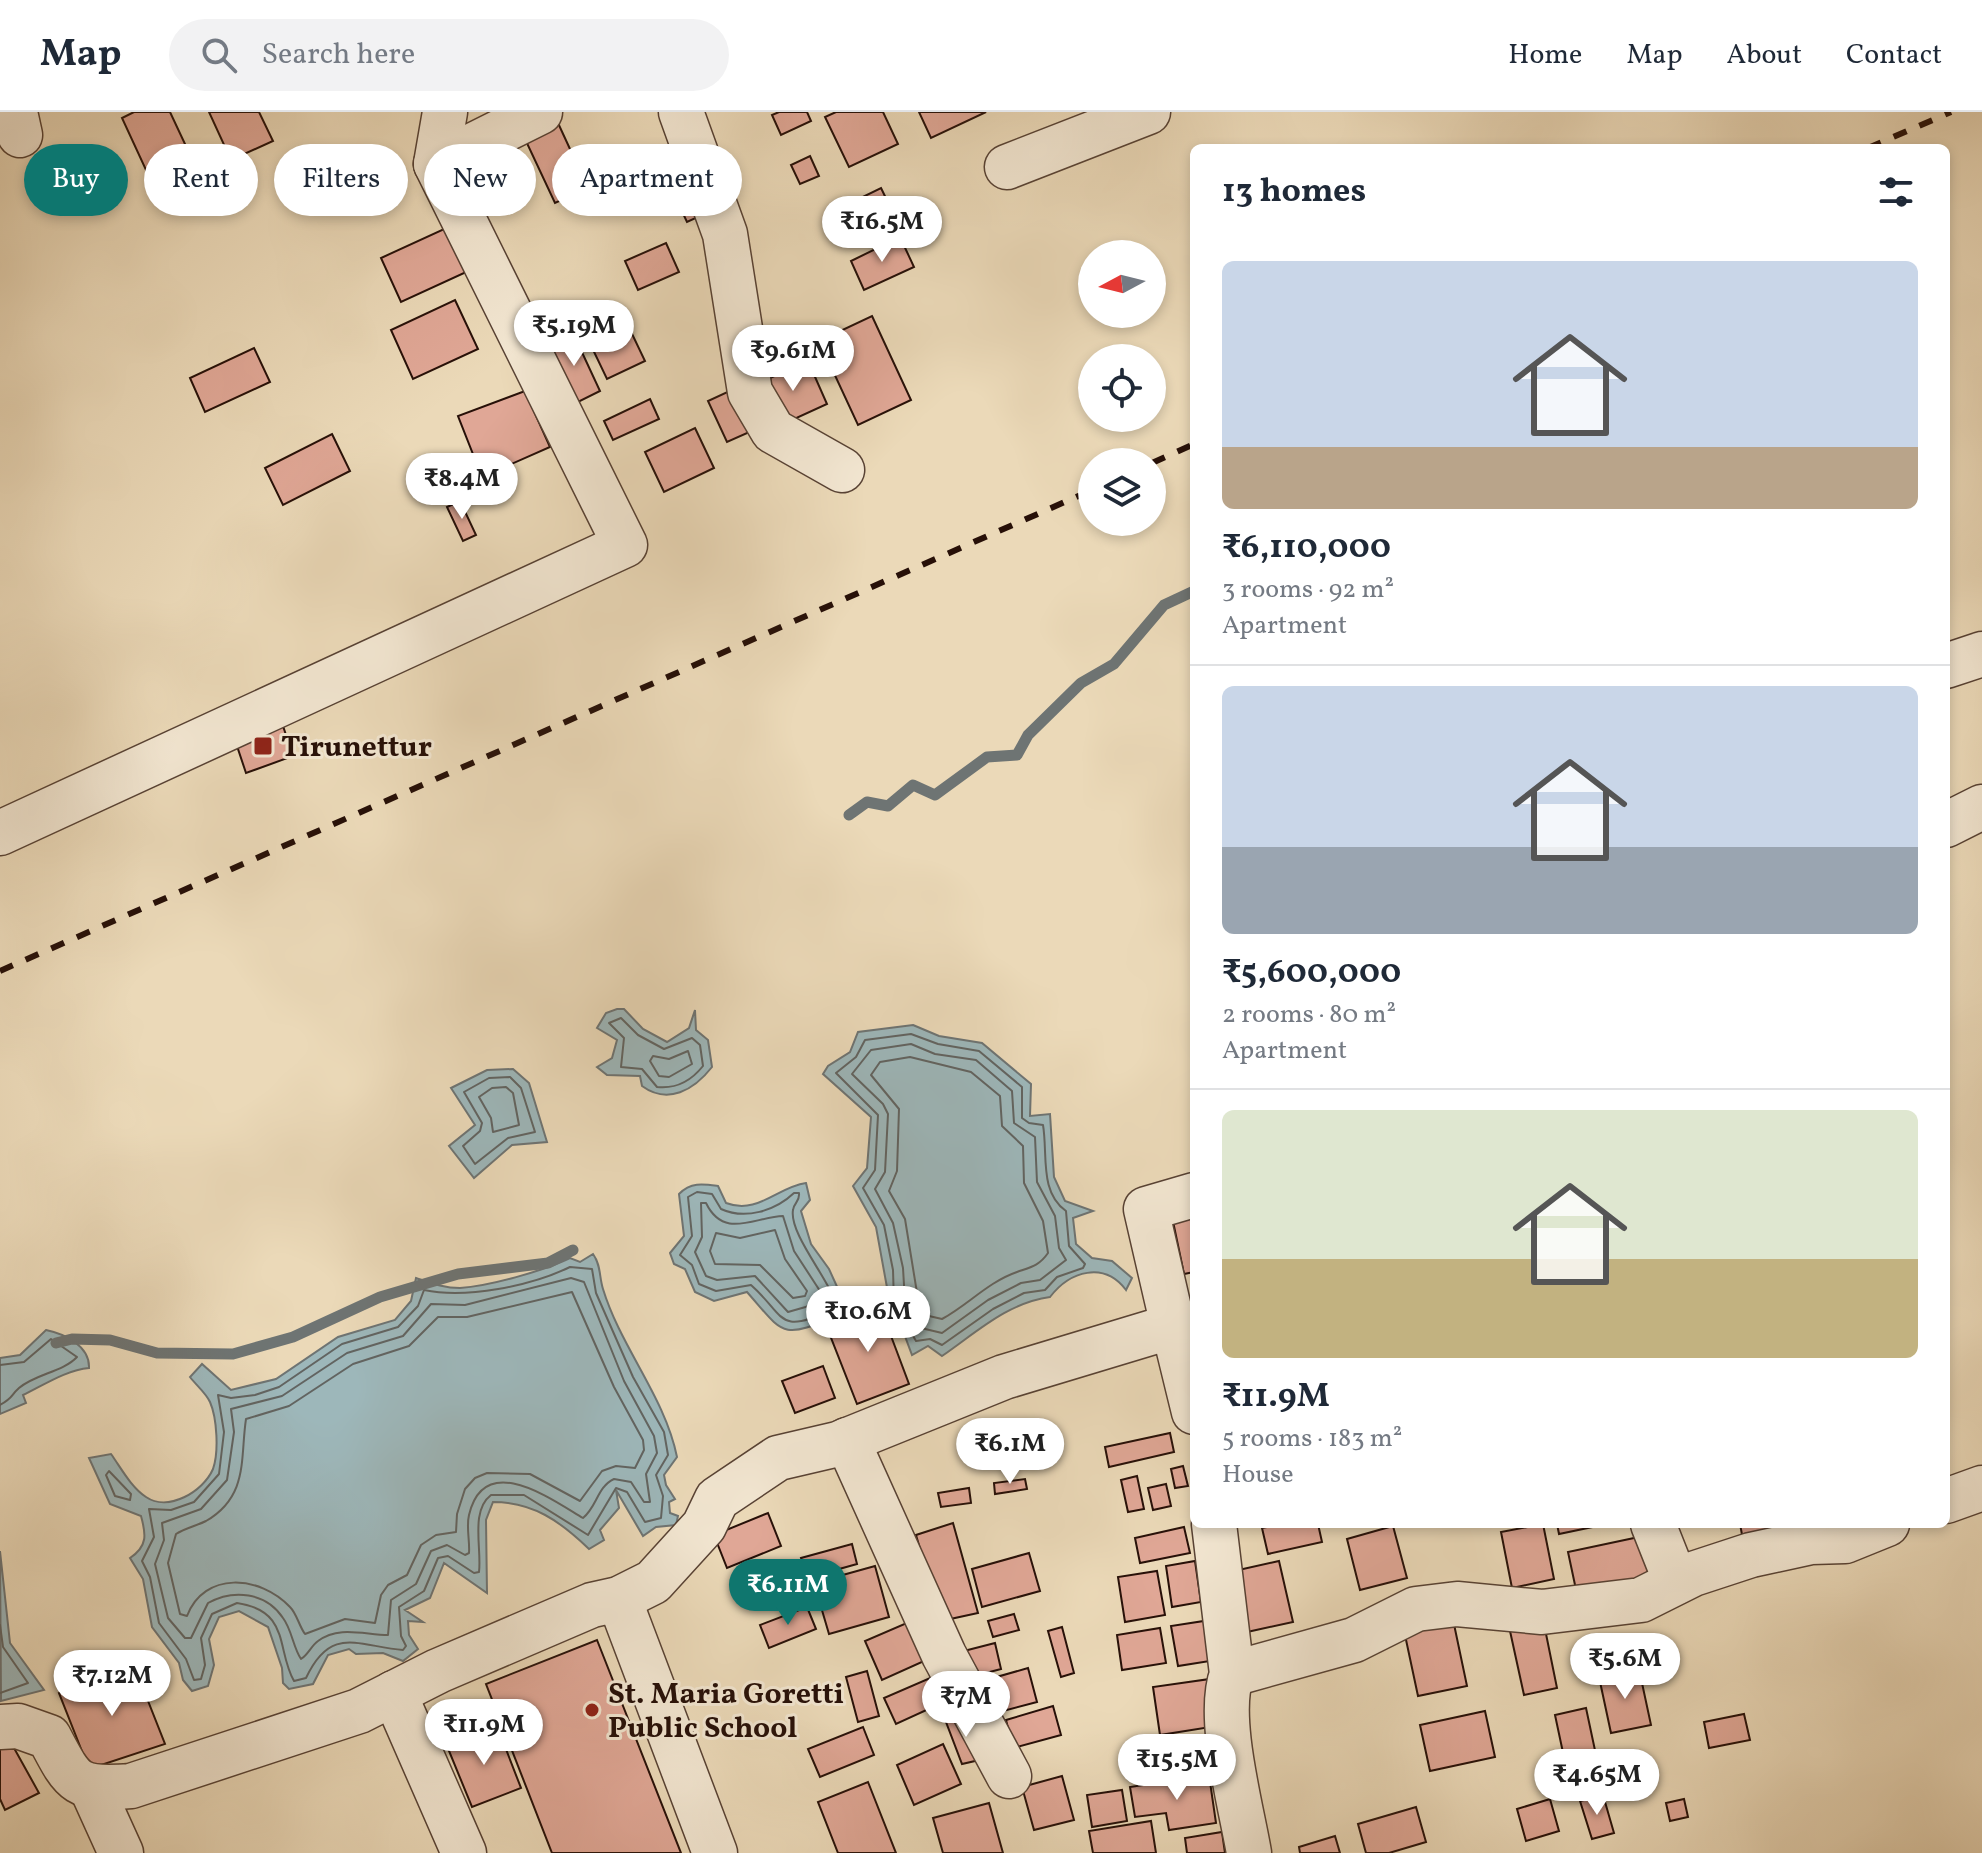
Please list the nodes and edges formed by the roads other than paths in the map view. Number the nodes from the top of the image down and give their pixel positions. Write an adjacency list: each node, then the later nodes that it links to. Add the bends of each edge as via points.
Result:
1 (445, 112): 5 (street)
2 (540, 112): 6 (street)
3 (681, 112): 9 (street, via 725,234 750,392 773,431)
4 (1148, 112): 7 (street)
5 (439, 144)
6 (476, 144)
7 (1007, 167)
8 (462, 216): 14 (street, via 625,545)
9 (842, 470)
10 (1982, 654): 11 (street)
11 (1950, 665)
12 (1982, 807): 13 (street)
13 (1950, 823)
14 (0, 833)
15 (1190, 1196): 16 (street, via 1146,1209)
16 (1173, 1326): 17 (street); 18 (street, via 1004,1377)
17 (1190, 1396)
18 (847, 1440): 25 (street, via 778,1458 717,1499 704,1526 653,1582); 29 (street, via 944,1655)
19 (1982, 1488): 20 (street)
20 (1950, 1500)
21 (1214, 1528): 26 (street)
22 (1655, 1528): 24 (street)
23 (1877, 1528): 24 (street, via 1845,1541 1811,1542 1751,1555)
24 (1676, 1582): 26 (street, via 1641,1600 1574,1610 1457,1604 1416,1609 1354,1640)
25 (619, 1599): 27 (street, via 592,1605); 33 (street)
26 (1232, 1674): 34 (street, via 1225,1690 1227,1719)
27 (394, 1693): 30 (street, via 359,1711 131,1786); 32 (street)
28 (0, 1727): 30 (street, via 18,1726 49,1737 68,1772)
29 (1009, 1776)
30 (92, 1789): 31 (street)
31 (121, 1853)
32 (464, 1853)
33 (715, 1853)
34 (1249, 1853)

